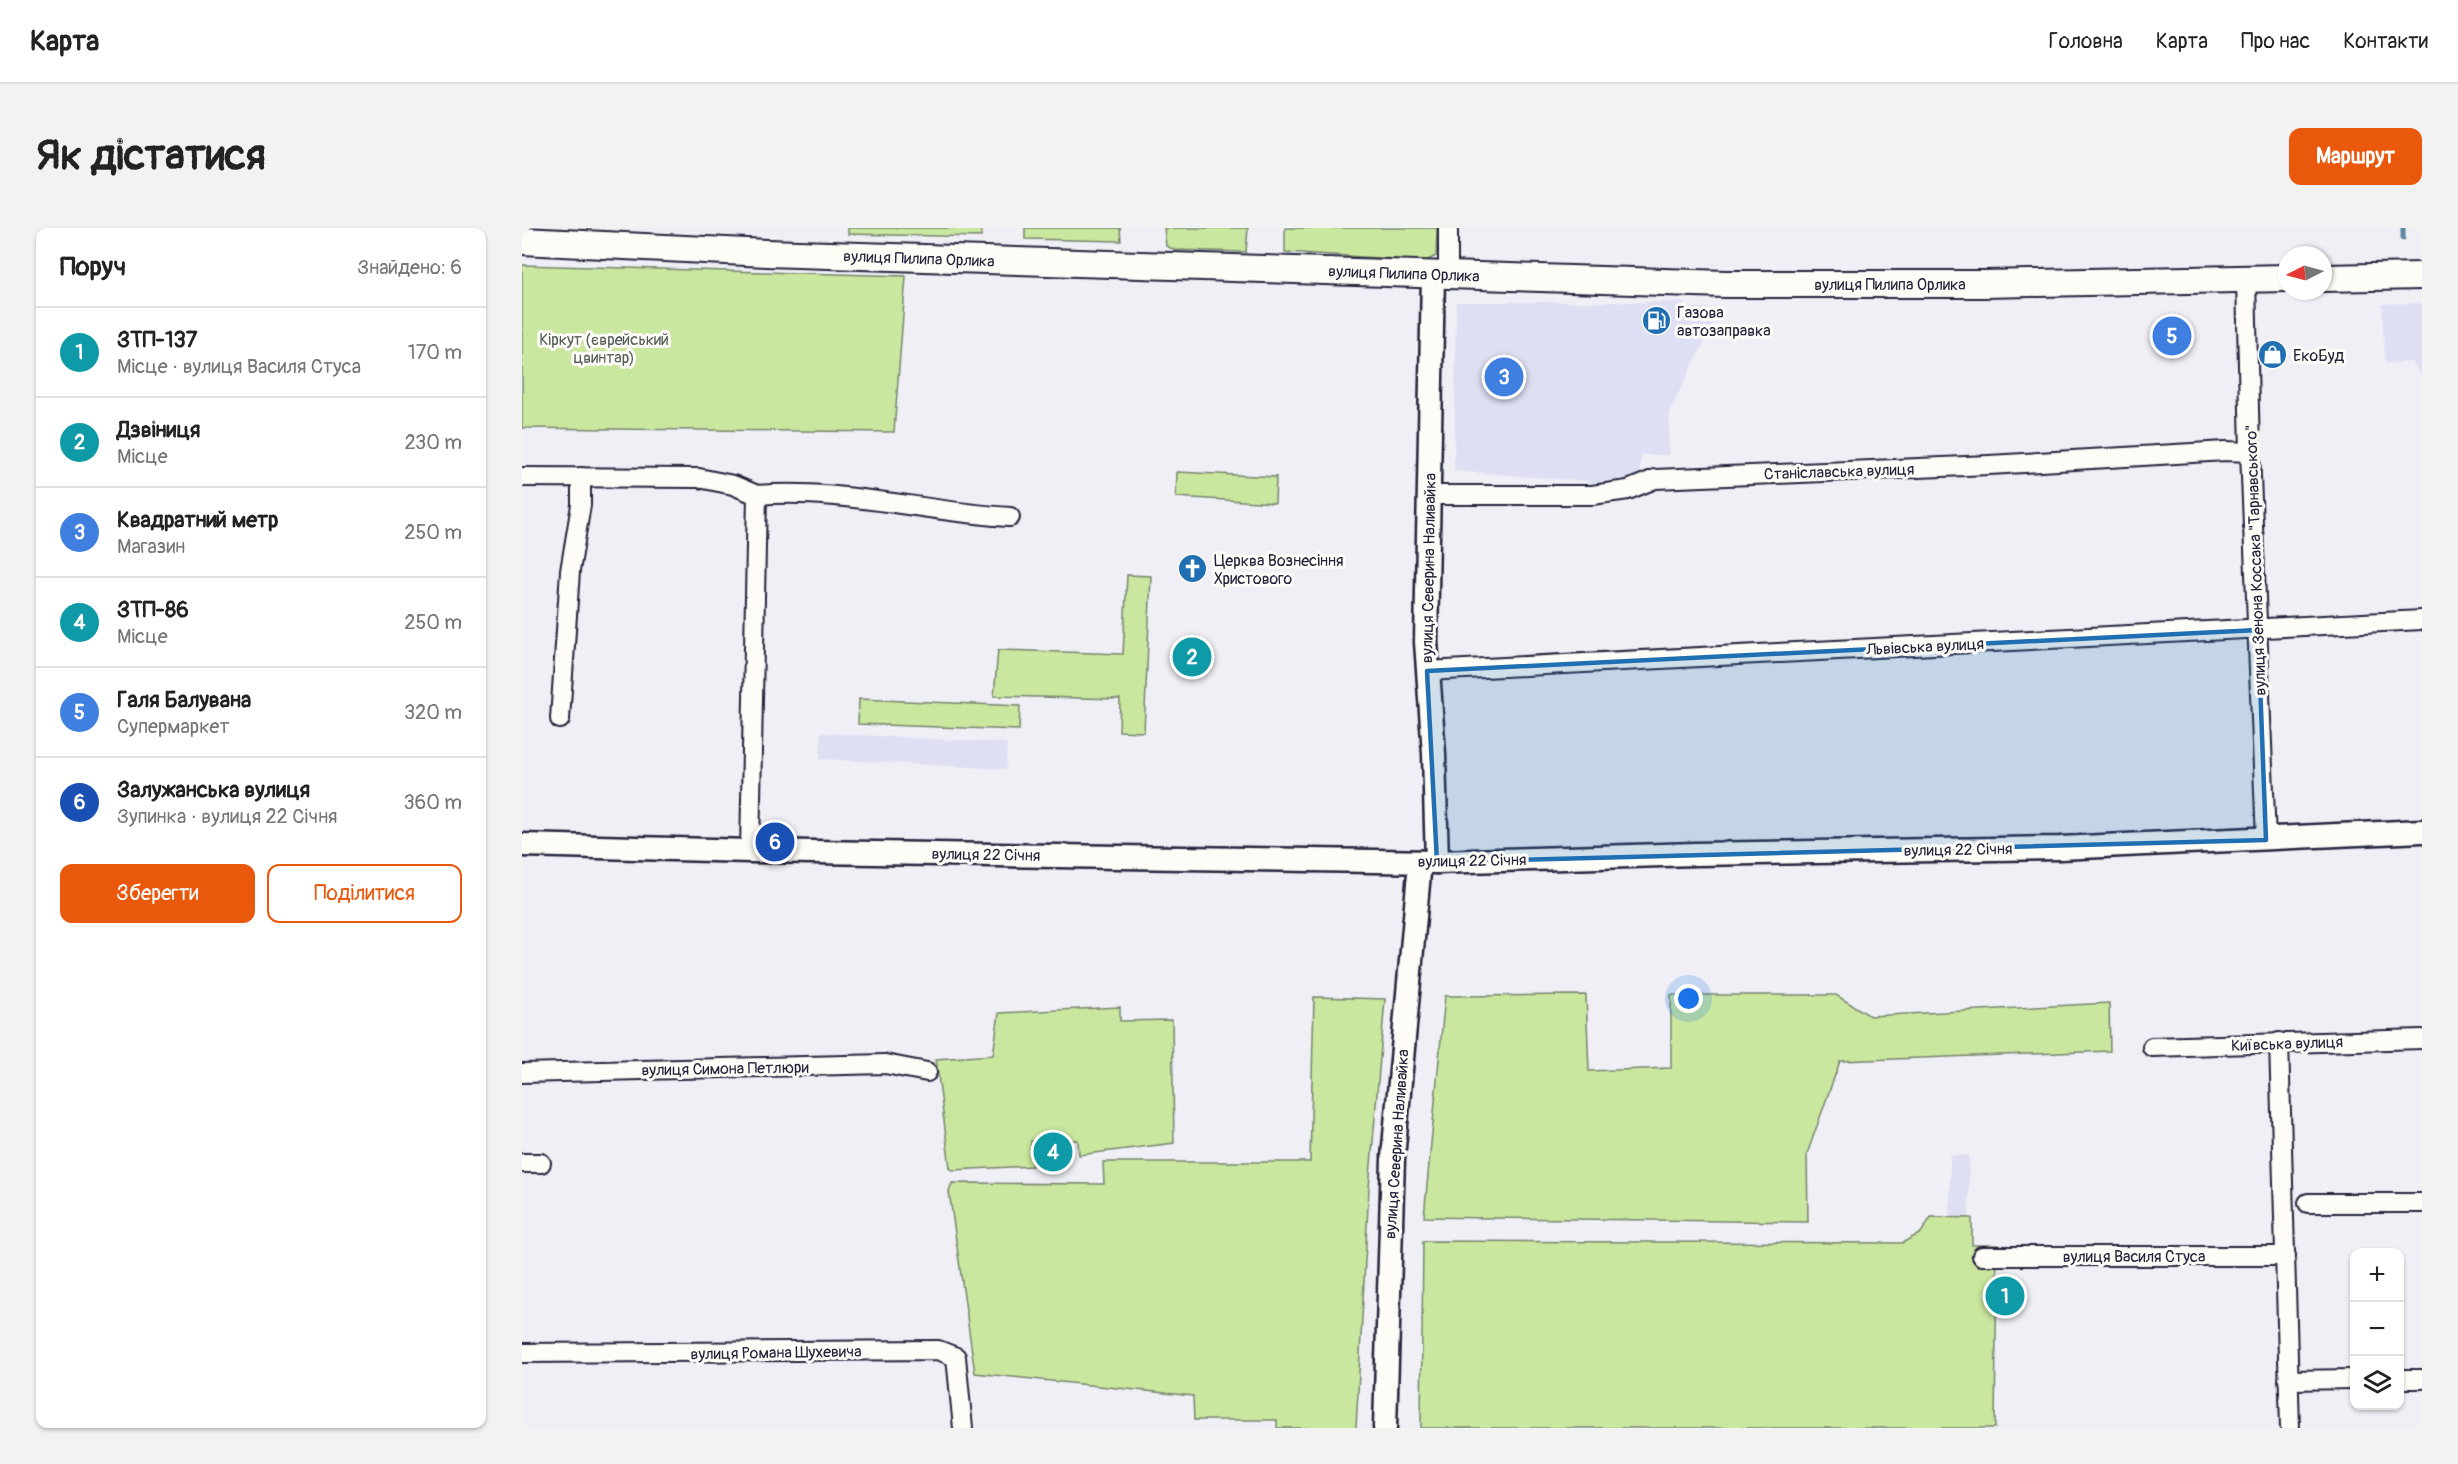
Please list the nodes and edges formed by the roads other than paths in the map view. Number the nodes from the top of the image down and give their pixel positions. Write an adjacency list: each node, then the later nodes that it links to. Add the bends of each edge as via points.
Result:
1 (1448, 228): 3 (street, вулиця Северина Наливайка)
2 (522, 241): 3 (main road, вулиця Пилипа Орлика, via 791,254)
3 (1440, 274): 6 (main road, вулиця Пилипа Орлика, via 1726,284 1984,285); 12 (street, вулиця Северина Наливайка)
4 (2422, 276): 5 (main road)
5 (2332, 278)
6 (2246, 279): 7 (main road, вулиця Пилипа Орлика); 8 (street, вулиця Зенона Коссака "Тарнавського")
7 (2278, 279)
8 (2250, 452): 12 (street, Станіславська вулиця, via 1655,479 1628,490 1592,495); 15 (street, вулиця Зенона Коссака "Тарнавського")
9 (522, 477): 10 (street)
10 (581, 477): 11 (street, via 699,478); 17 (street)
11 (757, 495): 13 (street, via 786,492 841,496); 21 (street)
12 (1429, 495): 16 (street, вулиця Северина Наливайка)
13 (1010, 517)
14 (2422, 620): 15 (street, Львівська вулиця)
15 (2258, 630): 16 (street, Львівська вулиця); 19 (street, вулиця Зенона Коссака "Тарнавського")
16 (1427, 671): 22 (street, вулиця Северина Наливайка, via 1434,754)
17 (560, 719)
18 (2422, 831): 19 (street, вулиця 22 Січня)
19 (2266, 840): 22 (street, вулиця 22 Січня)
20 (522, 845): 21 (street, вулиця 22 Січня)
21 (750, 851): 22 (street, вулиця 22 Січня)
22 (1429, 862): 40 (street, вулиця Северина Наливайка, via 1393,1158)
23 (2422, 1039): 24 (street, Київська вулиця)
24 (2279, 1042): 25 (street, Київська вулиця); 33 (street)
25 (2152, 1047)
26 (927, 1072): 27 (street, вулиця Симона Петлюри, via 885,1064)
27 (522, 1073)
28 (522, 1163): 29 (street)
29 (542, 1163)
30 (2308, 1203): 31 (street)
31 (2422, 1203)
32 (1982, 1256): 33 (street, вулиця Василя Стуса)
33 (2286, 1256): 38 (street)
34 (522, 1353): 39 (street, вулиця Романа Шухевича, via 938,1350 957,1357)
35 (2350, 1379): 38 (street)
36 (2404, 1379): 37 (street)
37 (2422, 1379)
38 (2288, 1380): 41 (street)
39 (963, 1428)
40 (1385, 1428)
41 (2290, 1428)

